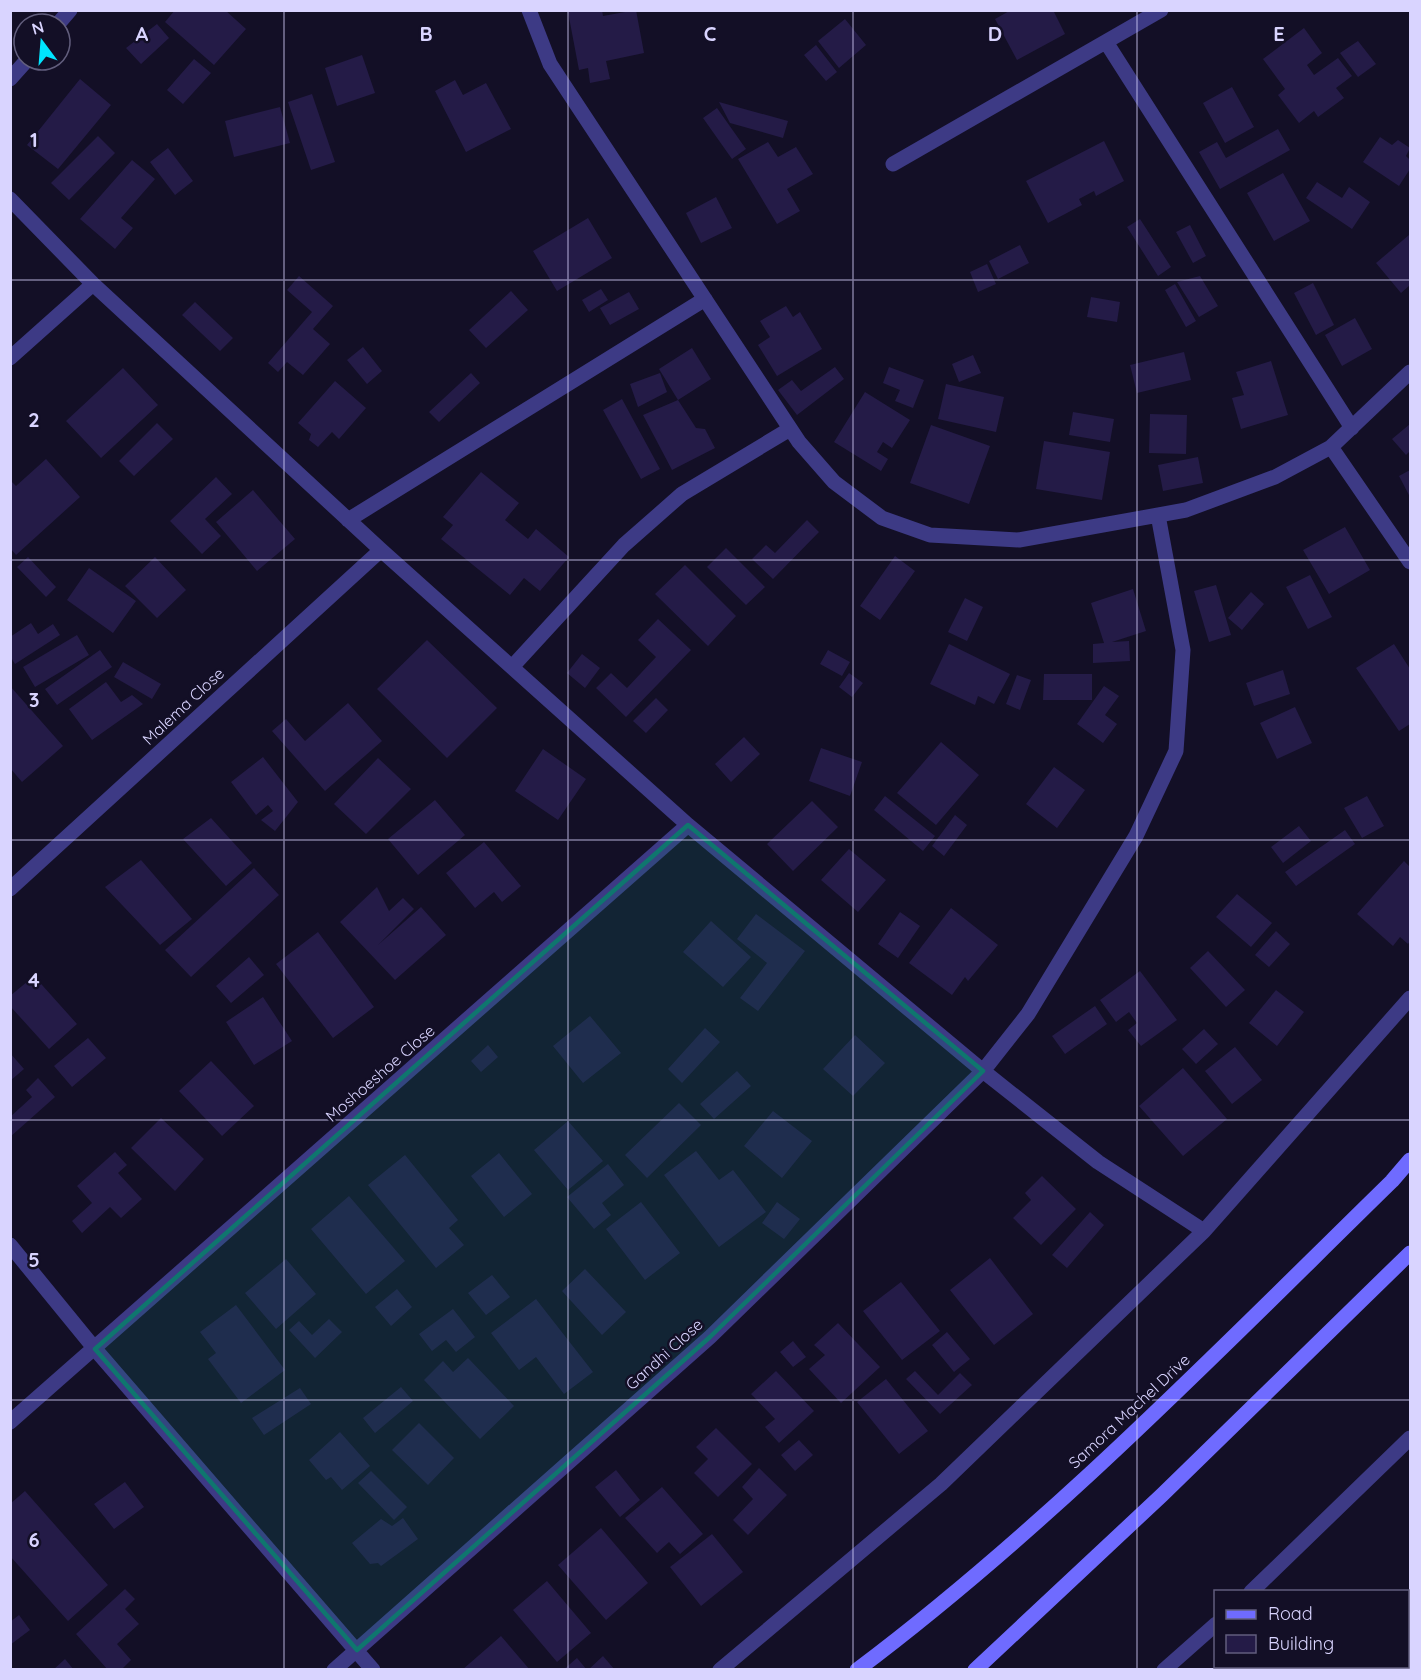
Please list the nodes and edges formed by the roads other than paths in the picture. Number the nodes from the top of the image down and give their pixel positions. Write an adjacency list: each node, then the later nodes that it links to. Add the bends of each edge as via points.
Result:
1 (529, 10): 7 (street, via 550,64)
2 (1161, 10): 3 (street)
3 (1106, 42): 4 (street); 10 (street)
4 (892, 164)
5 (10, 199): 6 (street)
6 (93, 284): 8 (street); 14 (street)
7 (705, 299): 11 (street); 14 (street)
8 (10, 358)
9 (1410, 372): 10 (street)
10 (1352, 428): 12 (street)
11 (790, 429): 13 (street, via 834,482 882,518 930,535 1019,540); 17 (street, via 682,494 624,545)
12 (1331, 447): 13 (street, via 1275,477 1186,510); 16 (street)
13 (1158, 514): 21 (street, Gandhi Close, via 1183,650 1176,751 1136,836 1028,1014)
14 (348, 520): 15 (street)
15 (381, 550): 17 (street); 19 (street, Malema Close)
16 (1410, 562)
17 (513, 667): 18 (street)
18 (688, 825): 21 (street); 26 (street, Moshoeshoe Close)
19 (10, 889)
20 (1410, 998): 23 (street)
21 (983, 1071): 23 (street, via 1098,1162); 31 (street, Gandhi Close, via 710,1337)
22 (1410, 1160): 35 (main road, Samora Machel Drive, via 1129,1438 928,1616)
23 (1204, 1231): 34 (street, via 941,1484)
24 (10, 1245): 26 (street)
25 (1410, 1253): 36 (main road, via 1162,1495)
26 (95, 1348): 27 (street, Moshoeshoe Close); 31 (street)
27 (10, 1422)
28 (1410, 1438): 29 (street)
29 (1253, 1590)
30 (1214, 1625): 37 (street)
31 (357, 1650): 32 (street, Gandhi Close); 33 (street)
32 (334, 1670)
33 (373, 1670)
34 (720, 1670)
35 (857, 1670)
36 (975, 1670)
37 (1164, 1670)

